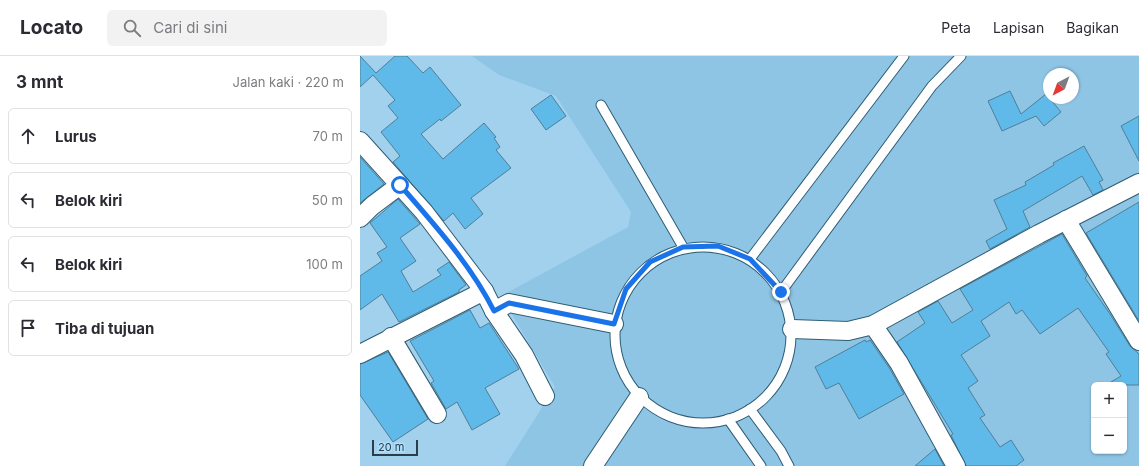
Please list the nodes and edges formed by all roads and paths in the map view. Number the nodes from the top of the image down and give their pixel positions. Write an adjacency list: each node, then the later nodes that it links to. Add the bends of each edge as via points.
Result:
1 (904, 56): 10 (lane)
2 (961, 56): 12 (lane, via 932,86)
3 (601, 105): 9 (lane)
4 (360, 141): 6 (street)
5 (1139, 183): 8 (street)
6 (400, 185): 7 (street); 11 (street, via 424,212)
7 (360, 218)
8 (1066, 220): 15 (street); 18 (street)
9 (683, 247): 10 (lane, via 718,246); 14 (lane, via 650,262 626,289)
10 (750, 259): 12 (lane)
11 (484, 291): 13 (street); 17 (street)
12 (781, 292): 16 (lane)
13 (494, 311): 14 (street, via 509,303); 20 (street, via 524,355)
14 (614, 324): 21 (lane, via 618,363)
15 (873, 325): 16 (street, via 848,331); 28 (street, via 899,363)
16 (792, 329): 22 (lane, via 788,365 769,396)
17 (391, 337): 19 (street); 23 (street)
18 (1139, 341)
19 (360, 354)
20 (545, 396)
21 (638, 397): 24 (lane, via 668,417 704,424); 25 (street)
22 (750, 409): 24 (lane); 27 (lane)
23 (437, 414)
24 (728, 419): 26 (lane)
25 (593, 466)
26 (761, 466)
27 (789, 466)
28 (956, 466)

